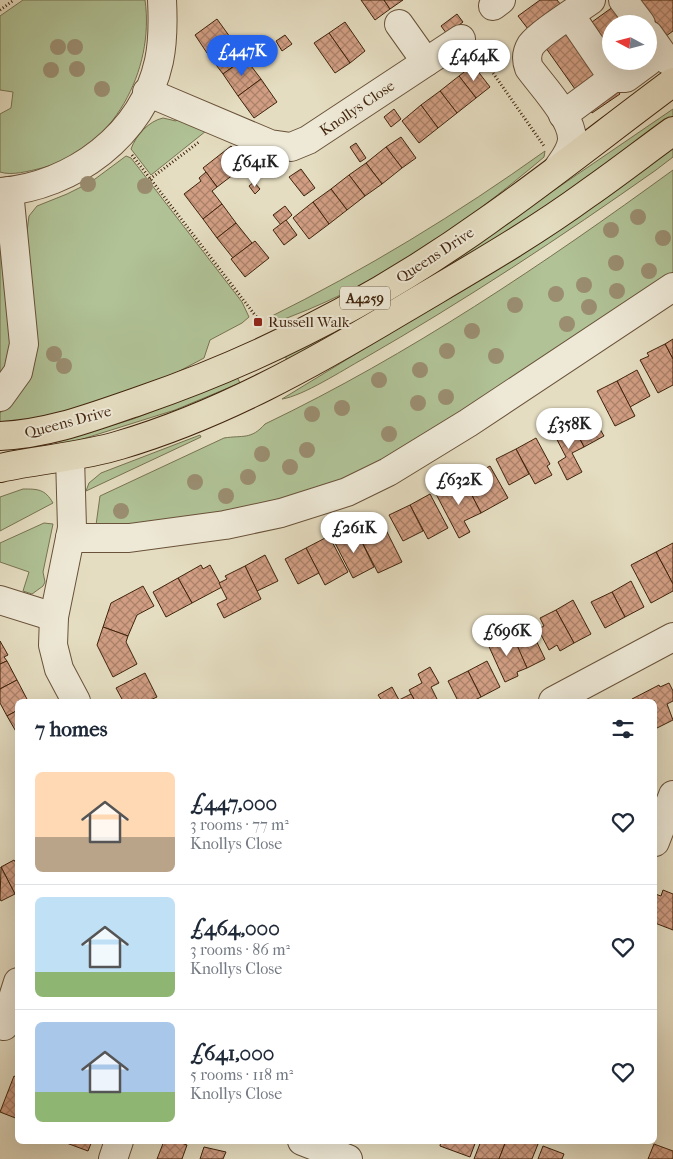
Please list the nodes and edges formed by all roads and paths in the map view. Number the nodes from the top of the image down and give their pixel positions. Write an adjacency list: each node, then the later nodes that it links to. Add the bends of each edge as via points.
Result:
1 (14, 0): 5 (path)
2 (162, 0): 13 (street, via 159,60)
3 (623, 0): 6 (street)
4 (581, 8): 11 (street); 14 (street, via 534,42 527,54 526,61)
5 (0, 10)
6 (634, 15)
7 (399, 24): 10 (street)
8 (460, 39): 10 (street, Knollys Close)
9 (659, 61): 11 (street, via 626,78)
10 (426, 62): 15 (street, Knollys Close, via 296,146 286,148 270,144)
11 (613, 78): 14 (street)
12 (673, 82): 18 (main road, Queens Drive / A4259)
13 (147, 92): 15 (street, Knollys Close); 17 (street)
14 (563, 115): 18 (street, via 571,127 572,141)
15 (222, 125): 19 (path)
16 (673, 131): 25 (main road, Queens Drive / A4259, via 571,205 480,264 268,387 200,417 122,445)
17 (118, 136): 19 (path); 20 (street, via 98,155 72,172 51,181)
18 (558, 168): 24 (main road, Queens Drive / A4259, via 487,222 397,279 345,310 266,349 194,382 82,421 37,433)
19 (150, 179): 22 (path)
20 (5, 192): 23 (street, via 24,344 18,372)
21 (673, 287): 28 (street, via 468,423 388,472 347,492 281,513 225,525 129,538)
22 (258, 318)
23 (0, 397)
24 (0, 436)
25 (63, 458): 26 (main road, Queens Drive / A4259); 27 (main road); 28 (street)
26 (0, 468)
27 (0, 484)
28 (70, 538): 29 (street)
29 (58, 594): 30 (street); 32 (street, via 54,656)
30 (0, 600)
31 (673, 637): 33 (street)
32 (75, 699)
33 (557, 699)
34 (673, 795): 35 (street)
35 (657, 837)
36 (15, 995): 37 (street)
37 (7, 1028)
38 (119, 1144): 40 (street)
39 (310, 1144): 41 (street)
40 (113, 1159)
41 (348, 1159)

